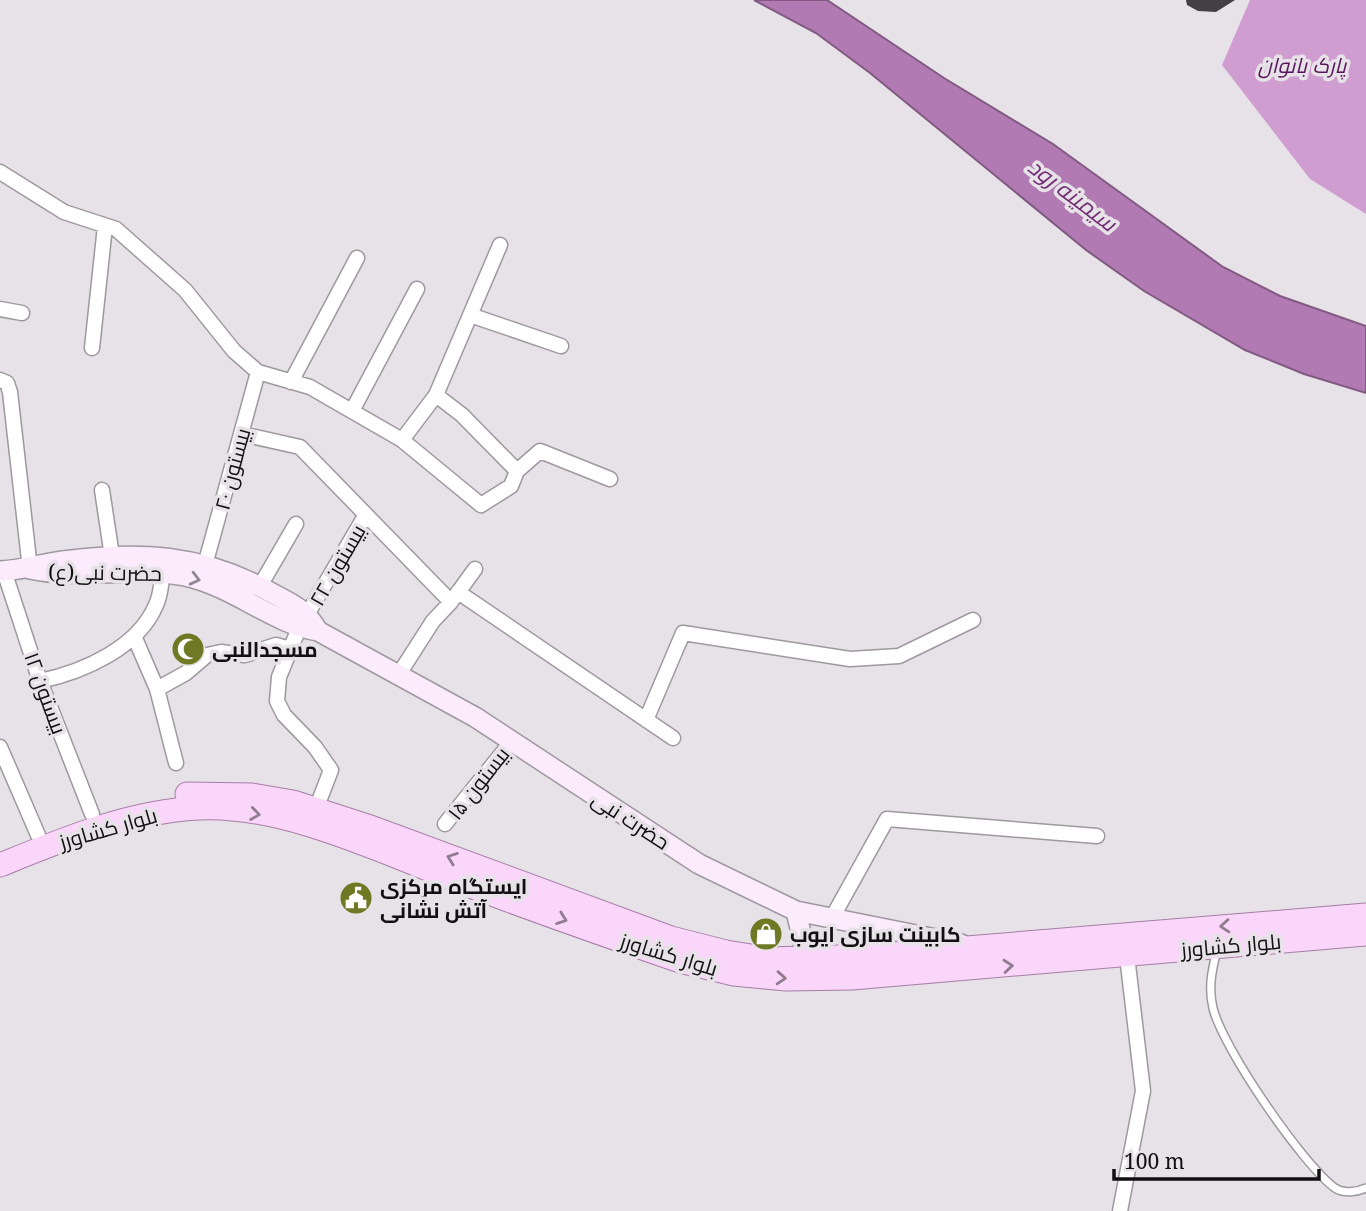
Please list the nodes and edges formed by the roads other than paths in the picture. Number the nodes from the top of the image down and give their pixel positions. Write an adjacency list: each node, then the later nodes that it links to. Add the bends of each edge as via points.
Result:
1 (0, 172): 2 (street, via 64,212)
2 (106, 226): 10 (street); 11 (street, via 116,229 184,290 234,351)
3 (500, 245): 8 (street)
4 (357, 258): 13 (street)
5 (417, 289): 15 (street)
6 (0, 309): 7 (street)
7 (22, 313)
8 (470, 315): 9 (street); 14 (street)
9 (561, 346)
10 (92, 348)
11 (258, 372): 13 (street); 16 (street, بیستون ۲۰)
12 (0, 380): 25 (street, via 7,383 10,393)
13 (291, 382): 15 (street, via 310,387)
14 (436, 395): 17 (street); 18 (street)
15 (352, 411): 17 (street)
16 (242, 434): 21 (street, via 300,447); 24 (street, بیستون ۲۰)
17 (402, 440): 18 (street, via 481,505 511,486)
18 (517, 471): 19 (street, via 540,450)
19 (610, 479)
20 (102, 490): 23 (street)
21 (365, 516): 30 (street); 32 (street, بیستون ۲۲)
22 (296, 524): 29 (street)
23 (111, 556): 24 (street, حضرت نبی(ع), via 162,555); 25 (street, حضرت نبی(ع))
24 (205, 565): 29 (street, حضرت نبی(ع))
25 (30, 569): 27 (street, حضرت نبی(ع)); 28 (street, حضرت نبی(ع), via 60,576)
26 (475, 569): 30 (street)
27 (2, 571): 36 (street, بیستون ۱۲)
28 (163, 572): 32 (street, حضرت نبی(ع), one-way to 32, via 207,582); 33 (street, via 157,603)
29 (260, 586): 32 (street, حضرت نبی(ع))
30 (455, 597): 35 (street, via 433,621); 38 (street)
31 (973, 620): 38 (street, via 899,656 850,659 683,633)
32 (308, 624): 34 (street, بیستون ۲۲); 35 (street, حضرت نبی)
33 (134, 636): 36 (street, via 73,674); 37 (street)
34 (290, 649): 37 (street, via 276,645 245,655 207,655 187,673); 43 (street, بیستون ۲۲, via 279,677 277,701 331,769)
35 (399, 674): 40 (street, حضرت نبی)
36 (40, 681): 44 (street, بیستون ۱۲)
37 (157, 689): 42 (street)
38 (646, 720): 39 (street)
39 (673, 738)
40 (512, 741): 45 (street, بیستون ۱۵); 51 (street, حضرت نبی, via 699,864)
41 (0, 747): 46 (street)
42 (176, 763)
43 (316, 809): 44 (main road, بلوار کشاورز, via 252,795 205,793 157,797); 48 (main road, بلوار کشاورز)
44 (92, 814): 46 (main road, بلوار کشاورز)
45 (445, 824)
46 (38, 835): 49 (main road, بلوار کشاورز)
47 (1097, 836): 53 (street, via 887,819)
48 (370, 837): 50 (main road, بلوار کشاورز, one-way to 48, via 123,819 201,808); 57 (main road, بلوار کشاورز, one-way to 57, via 680,961 734,974 852,978); 58 (main road, بلوار کشاورز, one-way to 48, via 770,959 671,938)
49 (0, 849)
50 (0, 864)
51 (796, 911): 53 (street, حضرت نبی); 58 (street)
52 (1366, 915): 55 (main road, بلوار کشاورز, one-way to 55)
53 (832, 918): 55 (street, حضرت نبی)
54 (1366, 934): 56 (main road, بلوار کشاورز)
55 (970, 945): 58 (main road, بلوار کشاورز)
56 (1218, 946): 57 (main road, بلوار کشاورز); 59 (lane, via 1209,982 1213,1008 1237,1063 1310,1162 1337,1190)
57 (1127, 956): 60 (street, via 1143,1091)
58 (807, 959)
59 (1366, 1188)
60 (1120, 1211)

